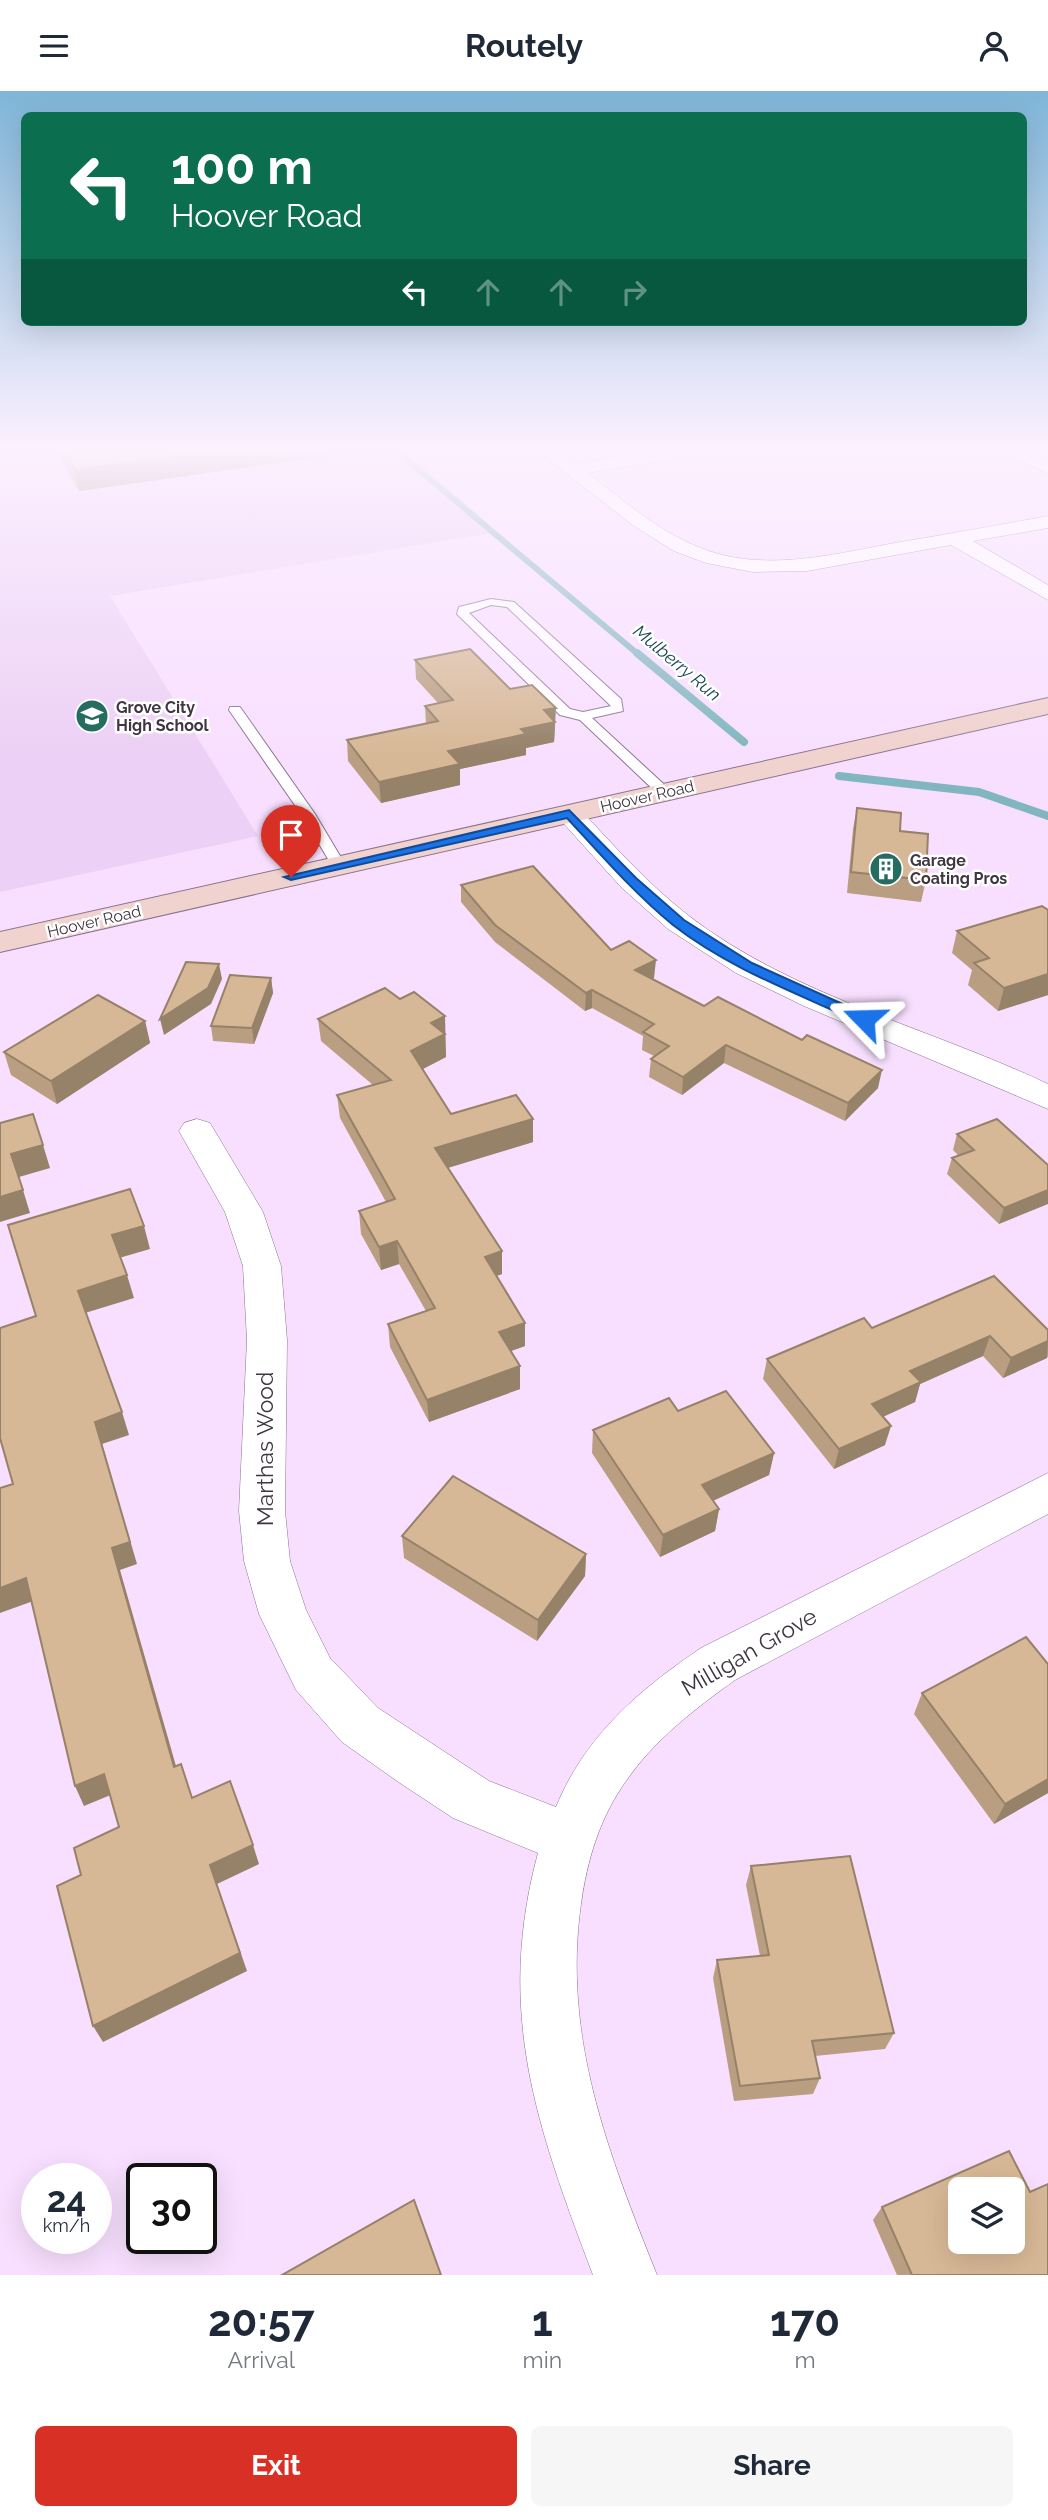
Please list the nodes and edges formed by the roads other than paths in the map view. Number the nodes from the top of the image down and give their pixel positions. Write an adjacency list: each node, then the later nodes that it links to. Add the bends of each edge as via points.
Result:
1 (694, 551): 2 (street, via 726,562 771,566 807,565)
2 (888, 551)
3 (976, 551): 4 (street)
4 (1048, 594)
5 (1048, 706): 8 (main road, Hoover Road)
6 (235, 710): 10 (lane)
7 (583, 716): 7 (lane, via 618,708 510,604 491,602 463,609 463,614 565,712); 8 (lane)
8 (664, 792): 9 (main road, Hoover Road)
9 (569, 814): 10 (main road, Hoover Road); 12 (street, via 631,881 679,923 747,966)
10 (339, 866): 11 (main road, Hoover Road)
11 (0, 942)
12 (1048, 1098)
13 (197, 1131): 15 (street, Marthas Wood, via 244,1212 262,1266 267,1339 262,1511 267,1561 283,1614 313,1674 360,1725 472,1800)
14 (1048, 1492): 15 (street, Milligan Grove, via 718,1664 674,1693 631,1735 596,1780)
15 (570, 1839): 16 (street, Milligan Grove, via 552,1909 546,1993 557,2075 584,2169)
16 (625, 2275)

